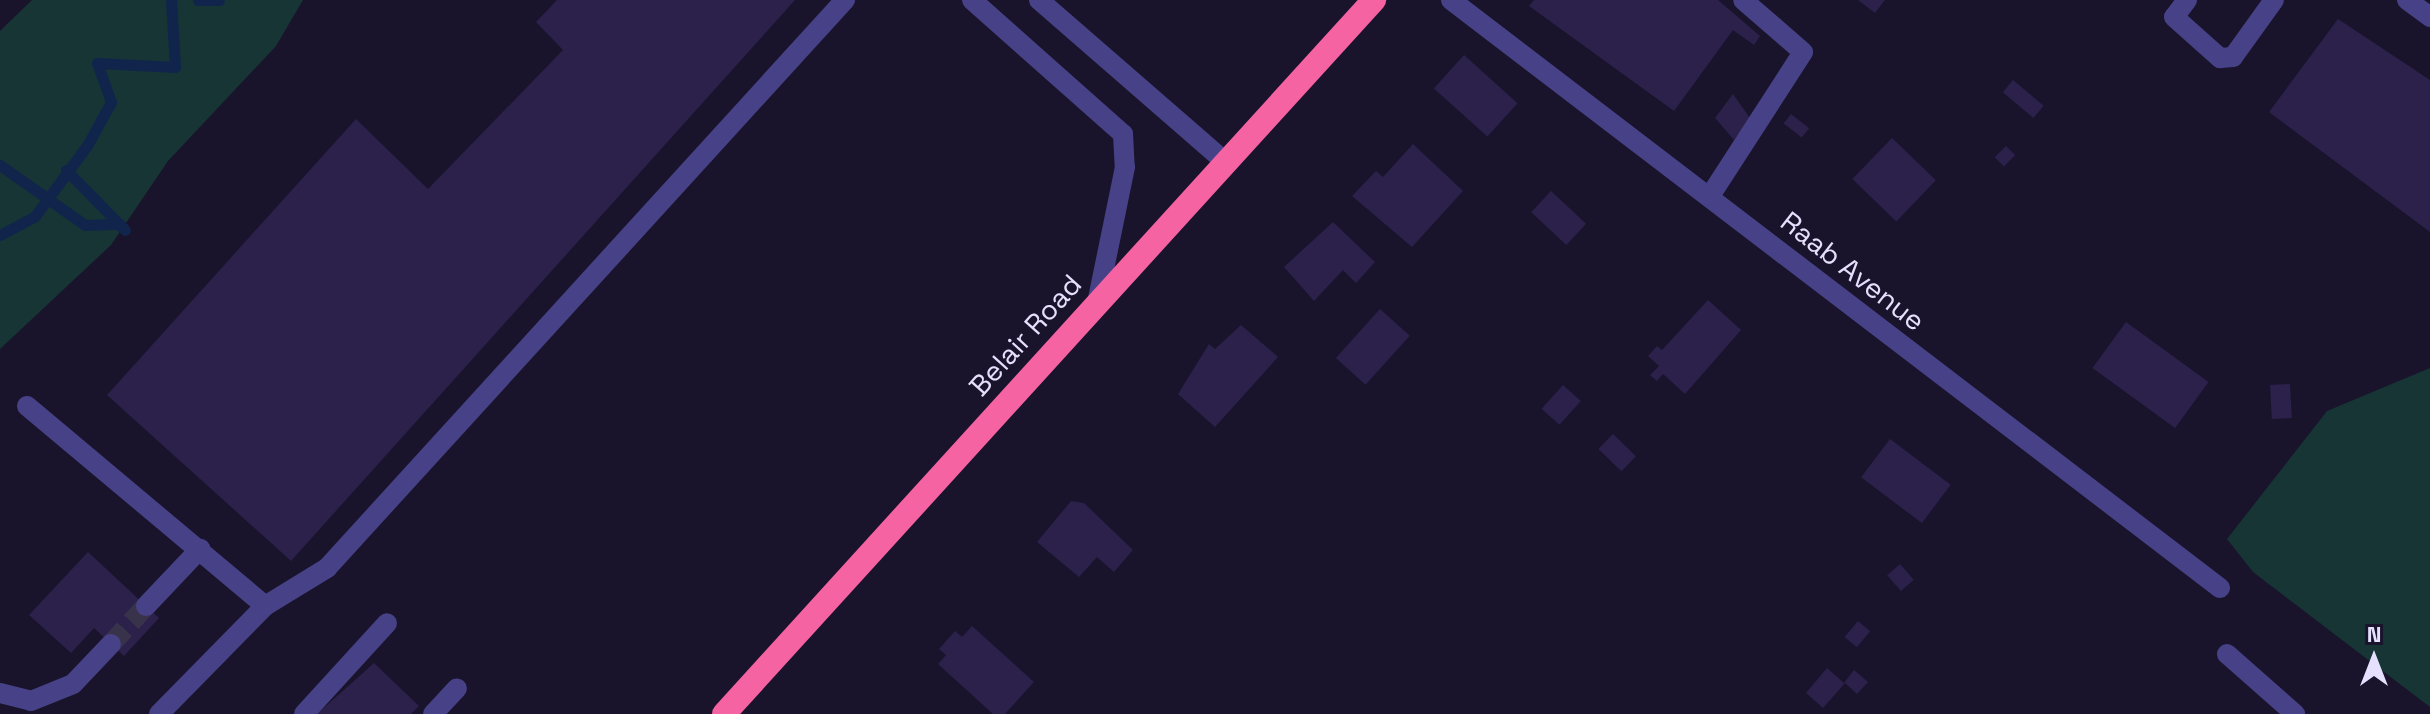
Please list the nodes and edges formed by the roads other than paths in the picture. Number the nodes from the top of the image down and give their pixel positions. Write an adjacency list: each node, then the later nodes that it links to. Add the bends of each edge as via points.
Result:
1 (845, 0): 18 (street, via 327,568)
2 (972, 0): 13 (street, via 1123,134 1125,167)
3 (1039, 0): 11 (street)
4 (1374, 0): 11 (highway, Belair Road)
5 (1451, 0): 12 (street, Raab Avenue)
6 (1743, 0): 12 (street, via 1803,52)
7 (2187, 0): 8 (street, via 2174,17 2220,58 2233,57)
8 (2274, 0)
9 (2407, 0): 10 (street)
10 (2430, 17)
11 (1223, 160): 13 (highway, Belair Road)
12 (1710, 196): 16 (street, Raab Avenue)
13 (1098, 298): 27 (highway, Belair Road)
14 (27, 406): 15 (street)
15 (200, 549): 17 (street); 18 (street)
16 (2220, 588)
17 (146, 606)
18 (265, 606): 24 (street)
19 (387, 623): 25 (street)
20 (111, 644): 23 (street, via 73,684 31,701)
21 (2227, 654): 28 (street)
22 (457, 688): 26 (street)
23 (0, 693)
24 (159, 714)
25 (304, 714)
26 (433, 714)
27 (724, 714)
28 (2295, 714)

